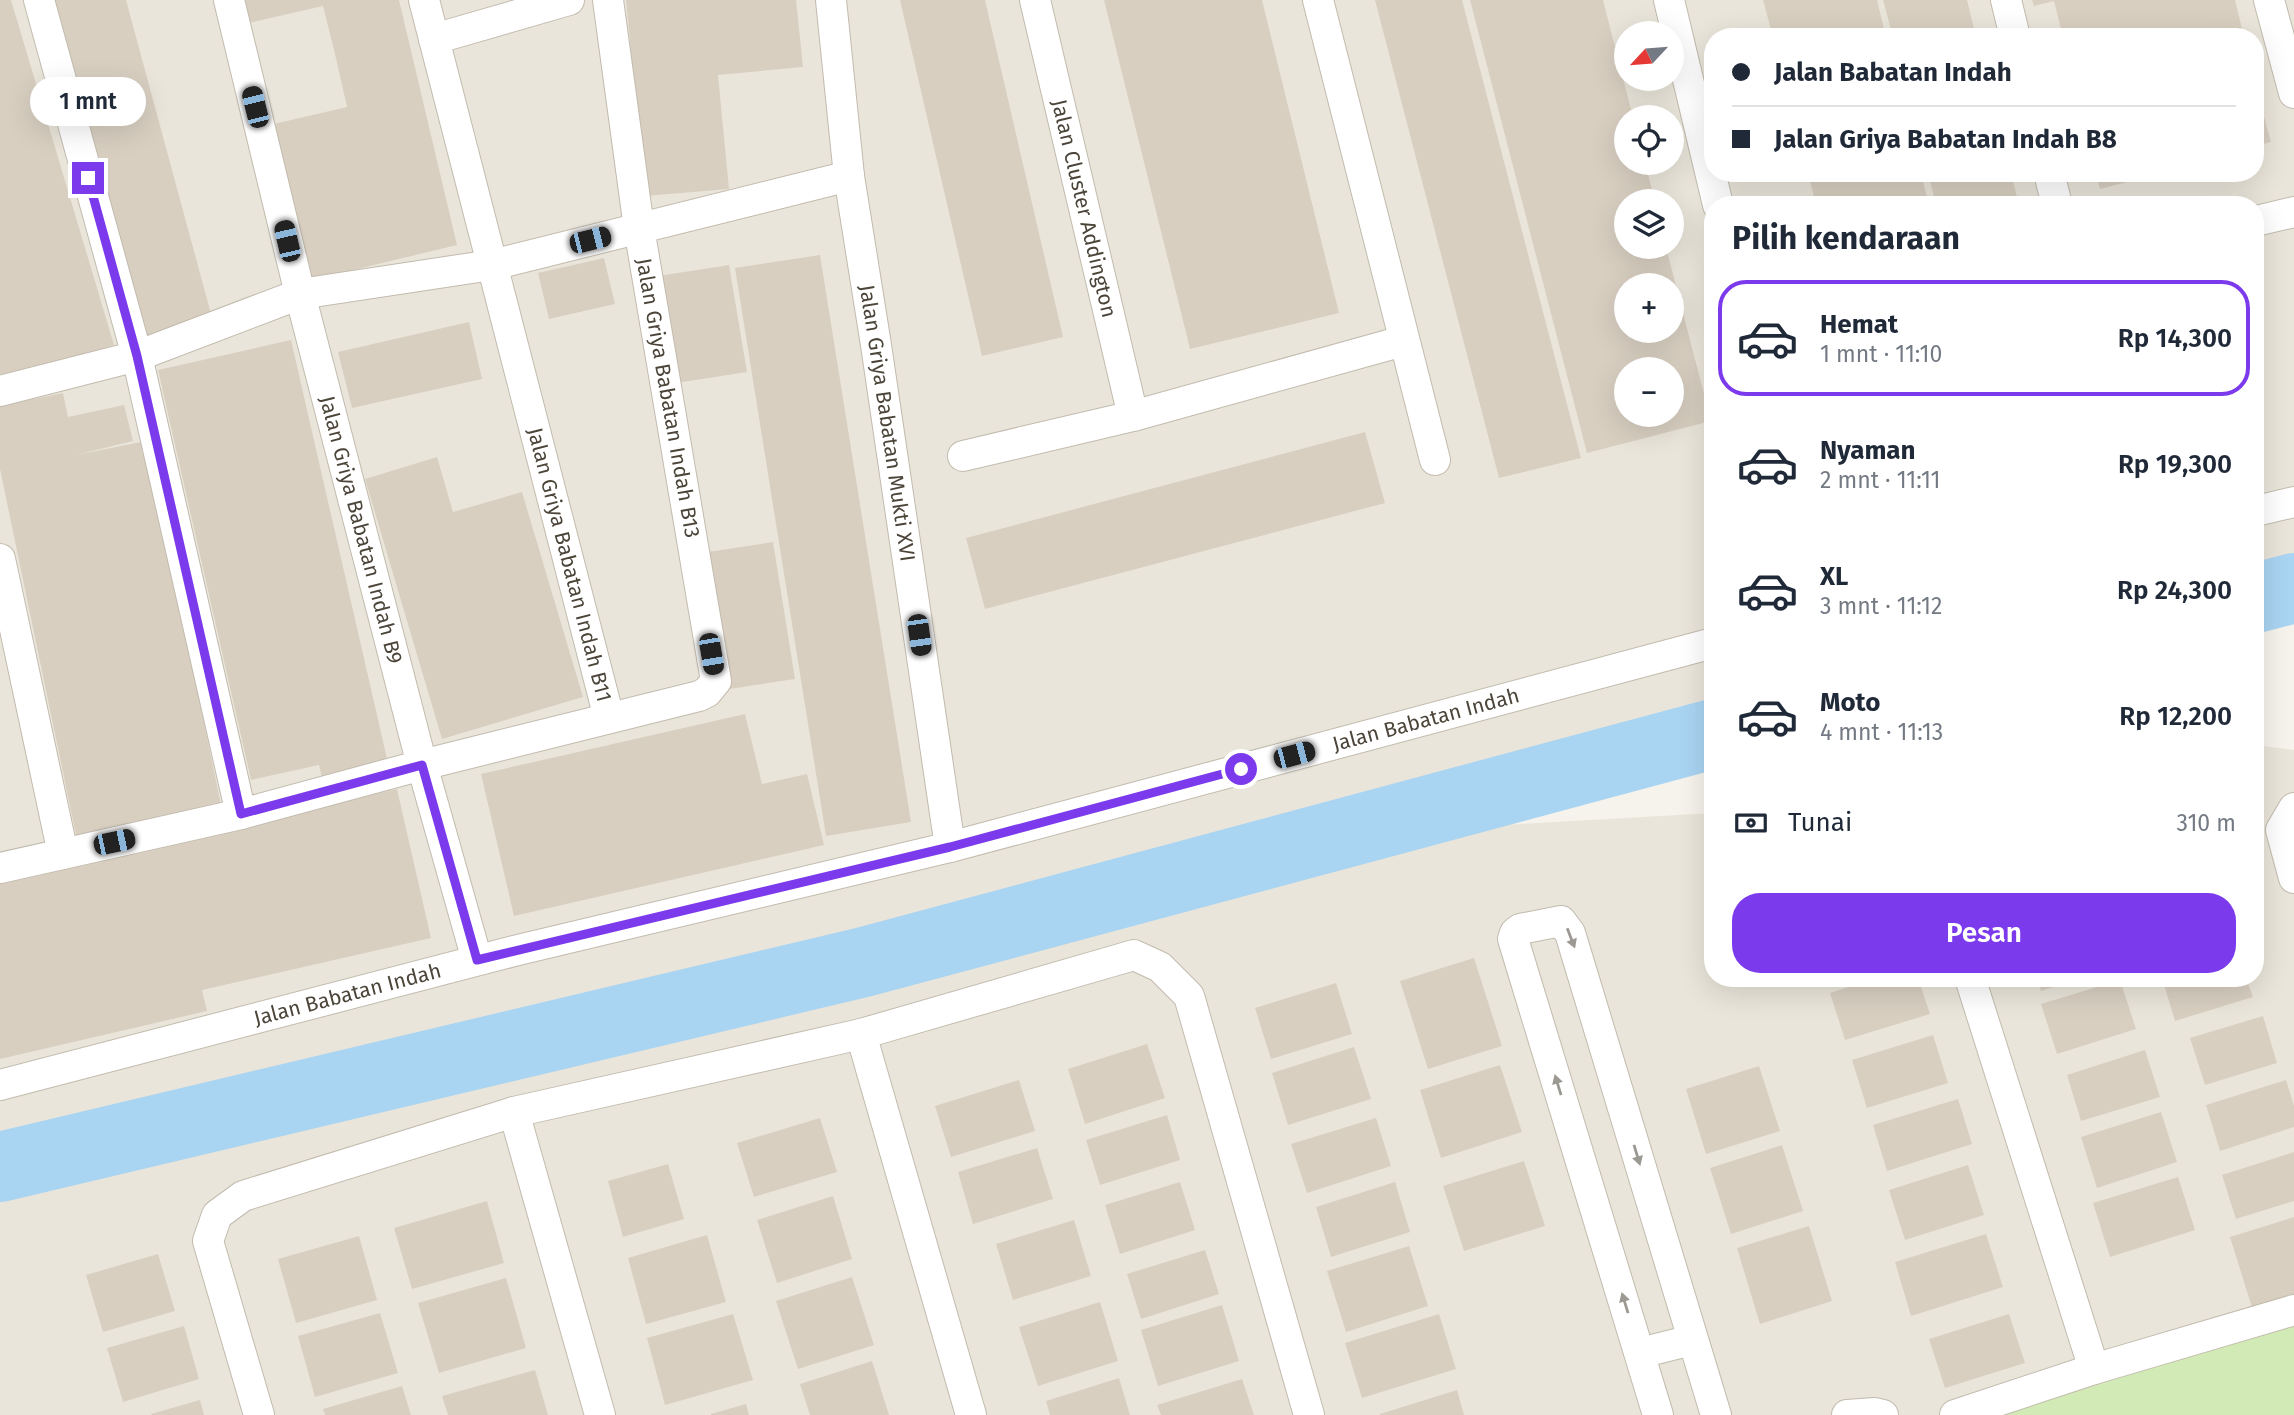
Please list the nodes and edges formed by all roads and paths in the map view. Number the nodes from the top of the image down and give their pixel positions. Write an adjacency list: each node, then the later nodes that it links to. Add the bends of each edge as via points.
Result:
1 (39, 0): 23 (street)
2 (229, 0): 21 (street, Jalan Griya Babatan Indah B9)
3 (424, 0): 13 (street, Jalan Griya Babatan Indah B11)
4 (569, 0): 13 (street)
5 (608, 0): 19 (street, Jalan Griya Babatan Indah B13)
6 (831, 0): 16 (street, Jalan Griya Babatan Mukti XVI)
7 (1035, 0): 25 (street, Jalan Cluster Addington)
8 (1318, 0): 22 (street)
9 (1668, 0): 15 (street)
10 (2006, 0): 12 (street)
11 (2269, 0): 14 (street)
12 (2013, 28)
13 (434, 39): 20 (street, Jalan Griya Babatan Indah B11)
14 (2294, 93)
15 (1704, 148)
16 (849, 176): 19 (street); 37 (street, Jalan Griya Babatan Mukti XVI)
17 (2294, 212): 18 (street)
18 (2264, 219)
19 (639, 228): 20 (street); 33 (street, Jalan Griya Babatan Indah B13, via 716,681 699,696)
20 (492, 265): 21 (street); 33 (street, Jalan Griya Babatan Indah B11)
21 (300, 294): 23 (street); 34 (street, Jalan Griya Babatan Indah B9)
22 (1403, 341): 25 (street); 27 (street)
23 (137, 356): 24 (street); 36 (street)
24 (0, 391)
25 (1133, 416): 26 (street)
26 (963, 456)
27 (1435, 460)
28 (2294, 502): 29 (street)
29 (2264, 509)
30 (0, 559): 31 (street)
31 (5, 601): 38 (street)
32 (1704, 645): 37 (street, Jalan Babatan Indah)
33 (609, 718): 34 (street, Jalan Griya Babatan Indah B11)
34 (422, 765): 36 (street); 41 (street, Jalan Griya Babatan Indah B9)
35 (2294, 808): 40 (street, via 2281,831)
36 (241, 814): 38 (street)
37 (950, 847): 41 (street, Jalan Babatan Indah)
38 (63, 854): 39 (street)
39 (0, 868)
40 (2294, 877)
41 (477, 960): 44 (street, Jalan Babatan Indah)
42 (1973, 987): 49 (street)
43 (861, 1034): 45 (street); 52 (street); 53 (street, via 1134,956 1160,967 1189,996)
44 (0, 1086)
45 (514, 1112): 50 (street, via 243,1196 217,1215 208,1241); 51 (street)
46 (2294, 1310): 49 (street)
47 (1692, 1340): 48 (street); 48 (street, one-way to 47, via 1513,939 1520,929 1561,921 1570,933); 55 (street)
48 (1640, 1353): 54 (street)
49 (2094, 1369): 58 (street)
50 (260, 1415)
51 (600, 1415)
52 (971, 1415)
53 (1308, 1415)
54 (1658, 1415)
55 (1716, 1415)
56 (1847, 1415): 57 (street)
57 (1883, 1415)
58 (1955, 1415)

